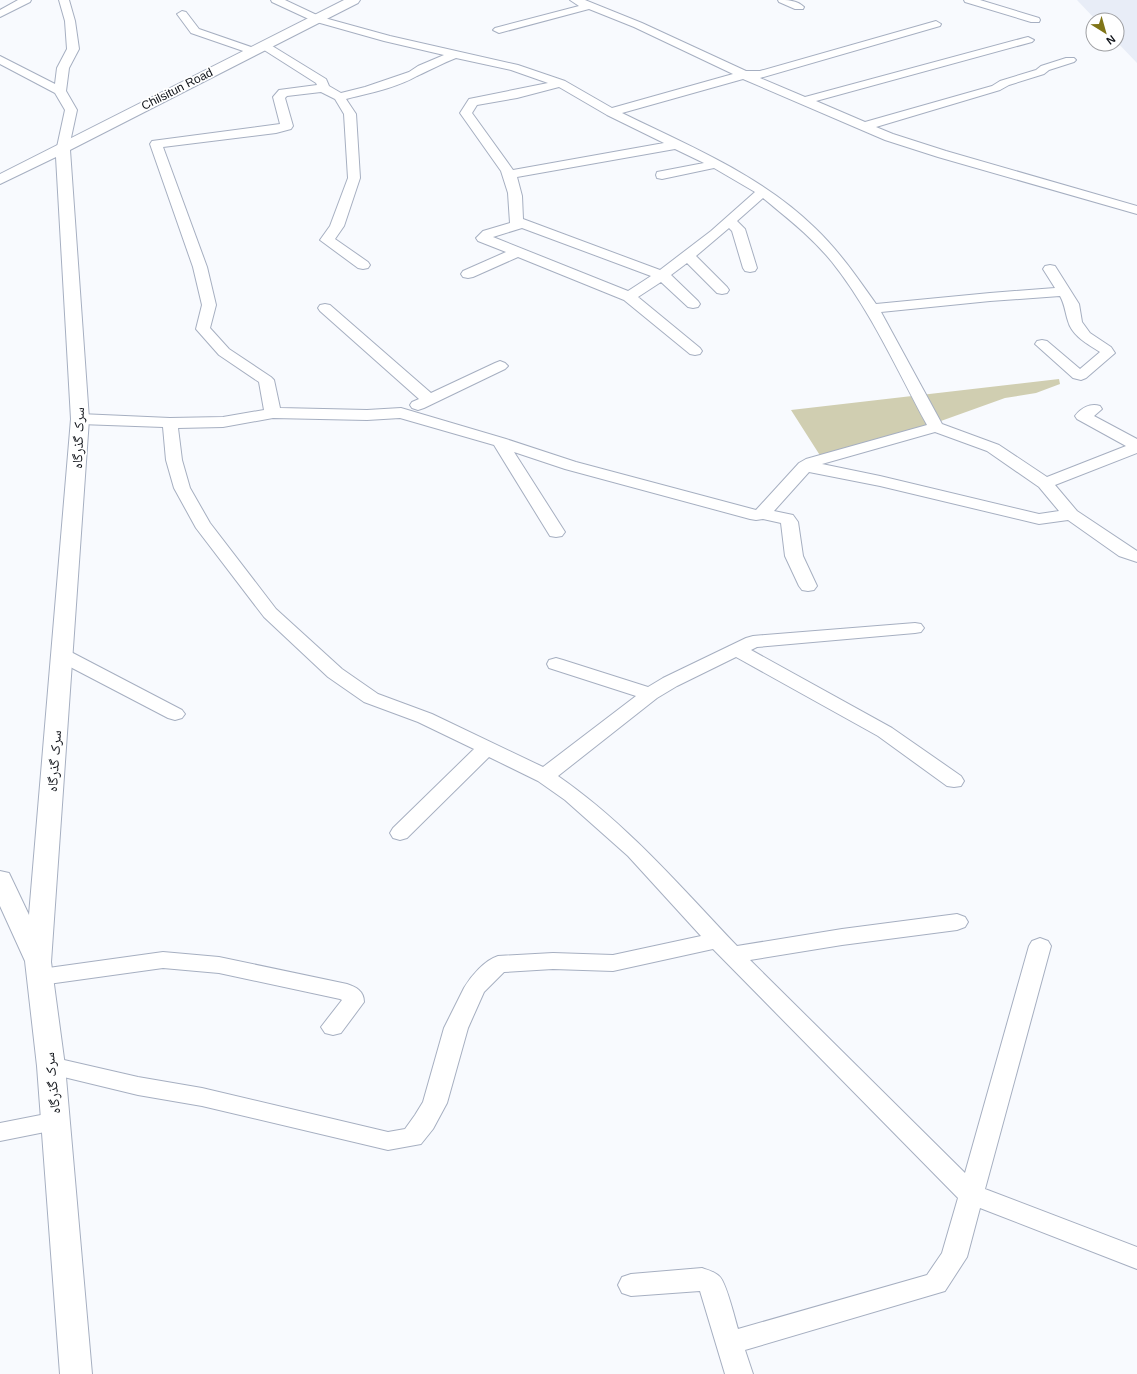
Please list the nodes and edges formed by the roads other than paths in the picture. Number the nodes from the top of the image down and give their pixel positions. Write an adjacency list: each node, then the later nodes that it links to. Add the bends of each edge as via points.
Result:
1 (26, 0): 10 (street)
2 (64, 0): 24 (street, via 70,21 72,48 63,68)
3 (276, 0): 12 (street)
4 (354, 0): 12 (street, Chilsitun Road)
5 (575, 0): 8 (street)
6 (783, 0): 9 (street)
7 (969, 0): 13 (street)
8 (590, 6): 15 (street); 21 (street, via 638,25)
9 (799, 7)
10 (0, 14)
11 (182, 14): 17 (street, via 195,30)
12 (317, 19): 17 (street, Chilsitun Road); 18 (street, via 388,40)
13 (1035, 20)
14 (936, 24): 21 (street, via 761,74)
15 (499, 30)
16 (1028, 40): 26 (street)
17 (259, 48): 23 (street, via 322,81); 30 (street, Chilsitun Road)
18 (455, 54): 22 (street, via 514,67); 25 (street, via 413,74 369,90)
19 (0, 59): 24 (street)
20 (1070, 60): 28 (street, via 996,88)
21 (744, 75): 26 (street); 27 (street)
22 (561, 84): 27 (street); 32 (street, via 473,102 466,113)
23 (323, 88): 25 (street); 57 (street, via 283,93 279,97 287,126 156,144 200,267 209,305 204,329 224,352 266,380)
24 (60, 91): 30 (street, via 71,110)
25 (339, 97): 41 (street, via 350,114 354,178 336,226 327,240)
26 (804, 100): 28 (street)
27 (611, 112): 29 (street)
28 (863, 127): 36 (street, via 942,154)
29 (675, 145): 31 (street); 32 (street)
30 (63, 147): 34 (street, Chilsitun Road); 59 (street, سرک گذرگاه)
31 (716, 164): 33 (street); 35 (street)
32 (510, 174): 38 (street, via 515,193 516,221)
33 (662, 175)
34 (0, 180)
35 (764, 191): 37 (street); 51 (street, via 810,230 837,259)
36 (1137, 210)
37 (730, 222): 40 (street); 42 (street, via 738,229)
38 (520, 224): 39 (street, via 483,238); 45 (street)
39 (518, 252): 44 (street); 48 (street)
40 (688, 256): 45 (street); 46 (street)
41 (363, 265)
42 (750, 268)
43 (1050, 269): 47 (street)
44 (468, 274)
45 (663, 276): 48 (street); 49 (street)
46 (722, 290)
47 (1063, 292): 51 (street); 52 (street, via 1072,304 1075,322 1085,336 1108,353 1078,375)
48 (630, 297): 53 (street)
49 (692, 304)
50 (325, 308): 55 (street)
51 (872, 309): 61 (street)
52 (1042, 344)
53 (695, 351)
54 (500, 366): 55 (street)
55 (429, 399): 58 (street)
56 (1094, 409): 63 (street, via 1083,416)
57 (273, 413): 58 (street); 60 (street, via 223,422)
58 (402, 413): 62 (street)
59 (80, 419): 60 (street); 73 (street, سرک گذرگاه)
60 (170, 423): 77 (street, via 174,460 182,488 202,524 270,612 336,673 371,698 425,718)
61 (936, 427): 64 (street); 65 (street, via 993,448)
62 (500, 442): 66 (street, via 571,466 756,515); 68 (street)
63 (1137, 446): 65 (street)
64 (805, 466): 66 (street); 67 (street, via 1039,519)
65 (1045, 483): 67 (street)
66 (763, 514): 70 (street, via 789,521 794,556)
67 (1071, 515): 69 (street)
68 (556, 532)
69 (1133, 551)
70 (808, 586)
71 (915, 628): 72 (street, via 753,642)
72 (737, 650): 75 (street); 79 (street, via 885,732)
73 (62, 655): 76 (street); 85 (street, سرک گذرگاه)
74 (556, 664): 75 (street)
75 (650, 694): 78 (street)
76 (175, 714)
77 (487, 748): 78 (street); 80 (street)
78 (545, 776): 84 (street, via 572,795 635,851)
79 (954, 781)
80 (400, 833)
81 (0, 879): 85 (street)
82 (957, 922): 84 (street, via 842,937)
83 (1040, 946): 90 (street)
84 (725, 947): 87 (street, via 662,951 613,963 553,961 498,964 475,988 456,1028 435,1103 412,1137 388,1141); 90 (street)
85 (40, 969): 86 (street, via 163,960 219,965 347,992 354,997 353,1002); 87 (street, سرک گذرگاه)
86 (333, 1027)
87 (51, 1066): 88 (street, سرک گذرگاه)
88 (56, 1121): 89 (street); 94 (street, سرک گذرگاه)
89 (0, 1132)
90 (970, 1194): 91 (street); 93 (street, via 954,1257 936,1283)
91 (1137, 1258)
92 (631, 1285): 93 (street, via 707,1280 711,1284)
93 (730, 1343): 95 (street)
94 (76, 1374)
95 (739, 1374)

